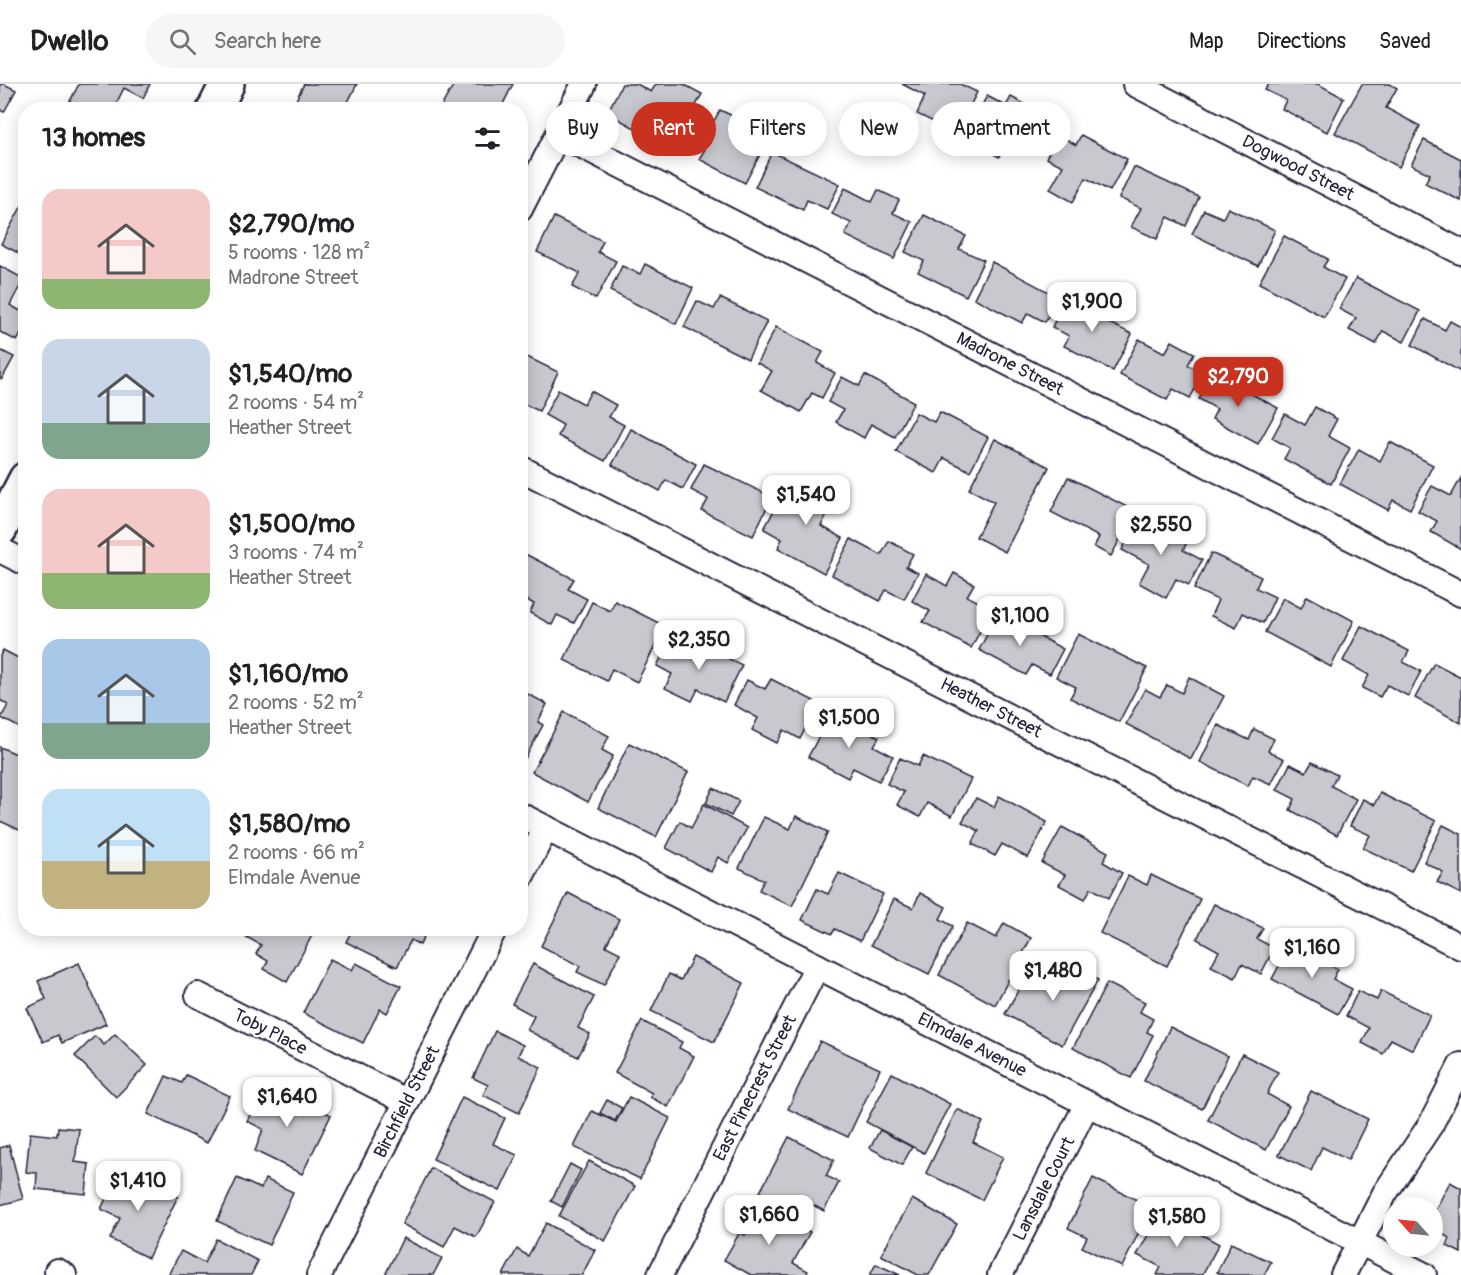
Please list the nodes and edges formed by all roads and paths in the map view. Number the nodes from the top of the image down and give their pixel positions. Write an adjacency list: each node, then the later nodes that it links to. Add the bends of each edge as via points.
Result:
1 (227, 84): 4 (main road)
2 (584, 84): 5 (street)
3 (1135, 84): 9 (street, Dogwood Street)
4 (218, 102)
5 (575, 102)
6 (547, 156): 8 (street)
7 (601, 156): 15 (street, Madrone Street)
8 (528, 193)
9 (1461, 252)
10 (528, 472): 20 (street, Heather Street)
11 (18, 494): 12 (main road)
12 (0, 529)
13 (0, 550): 14 (street)
14 (18, 559)
15 (1461, 594)
16 (528, 819): 17 (street, Elmdale Avenue)
17 (546, 828): 18 (street); 21 (street, Elmdale Avenue)
18 (528, 863)
19 (491, 936): 24 (street, Birchfield Street)
20 (1461, 947)
21 (817, 966): 25 (street, Elmdale Avenue); 28 (street, East Pinecrest Street)
22 (198, 995): 24 (street, Toby Place)
23 (1461, 1065): 26 (street, via 1431,1124 1385,1193)
24 (407, 1102): 27 (street, Birchfield Street)
25 (1088, 1104): 26 (street, Elmdale Avenue); 29 (street, Lansdale Court)
26 (1360, 1242): 30 (street); 31 (street, Elmdale Avenue)
27 (319, 1275)
28 (660, 1275)
29 (1000, 1275)
30 (1343, 1275)
31 (1424, 1275)

